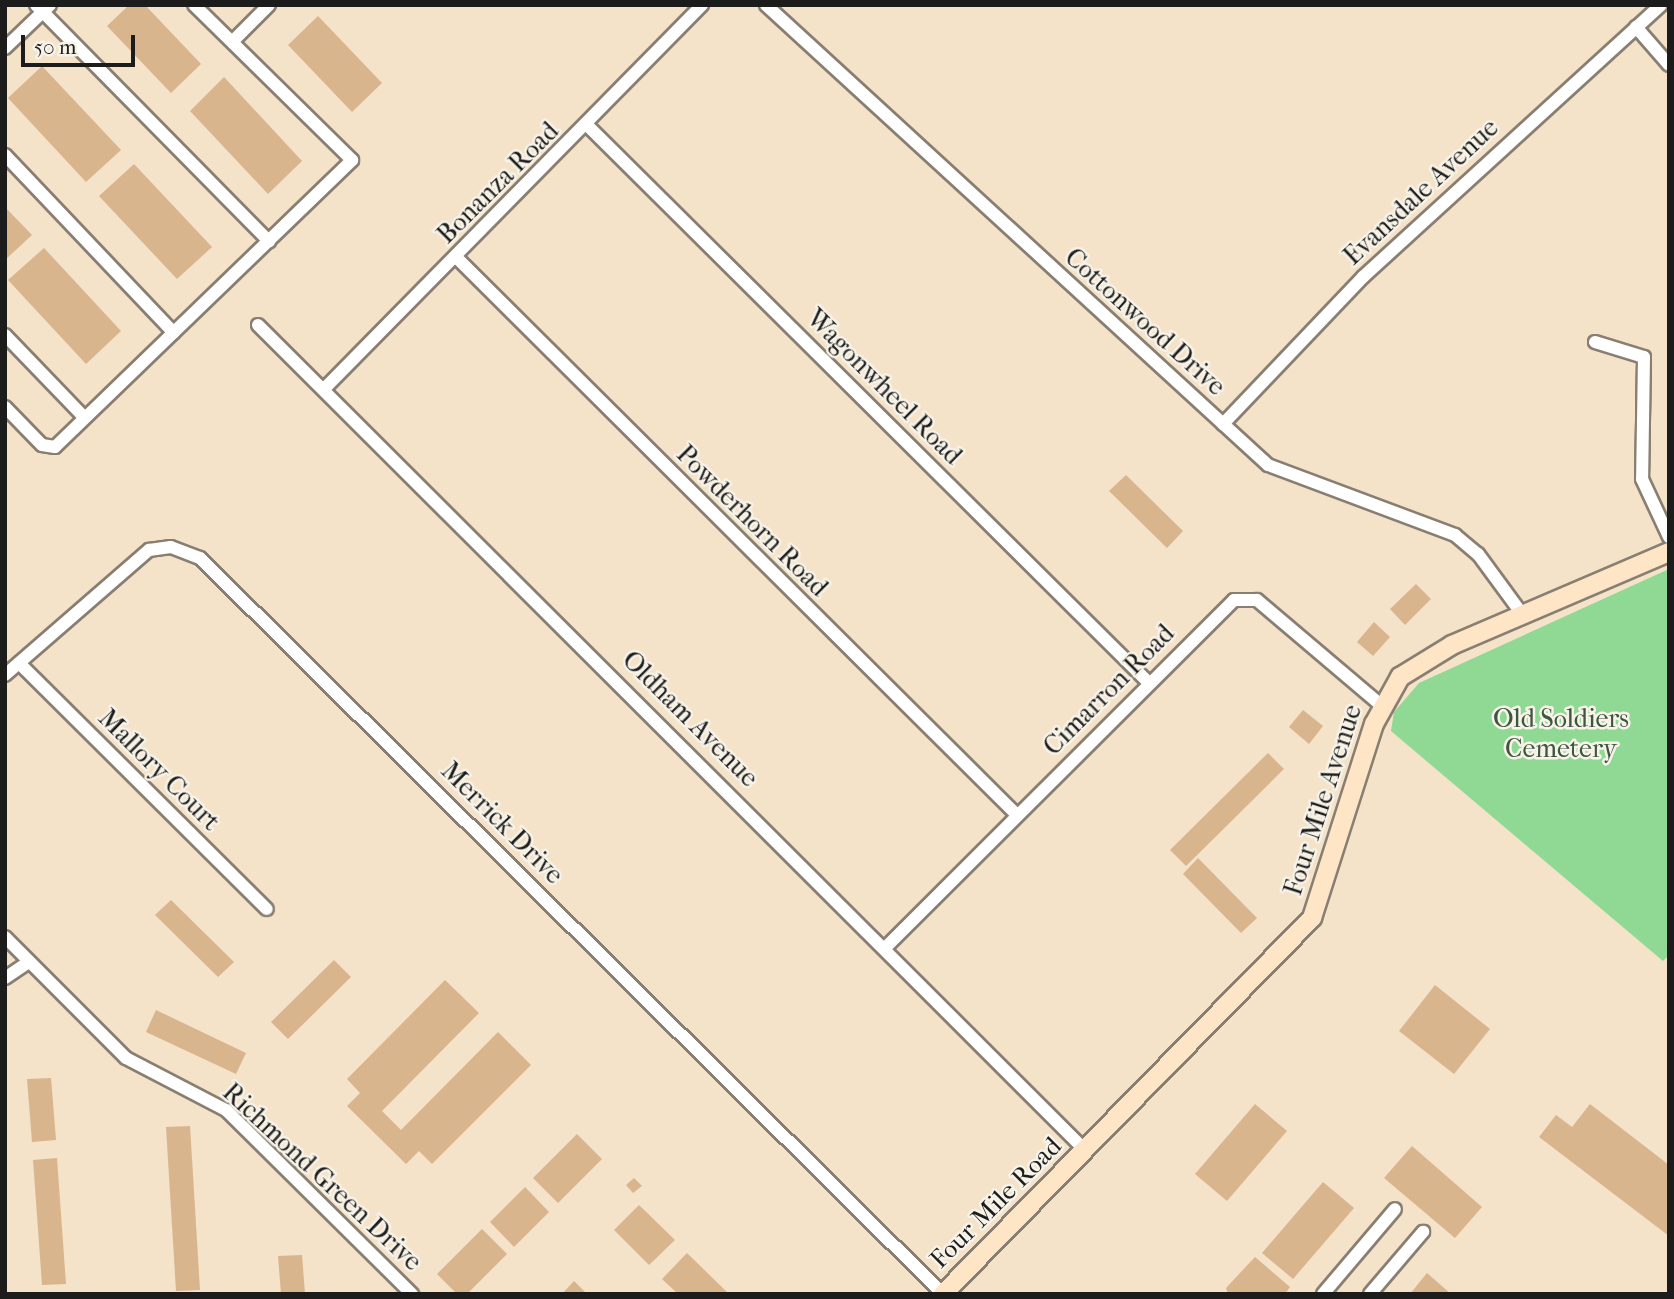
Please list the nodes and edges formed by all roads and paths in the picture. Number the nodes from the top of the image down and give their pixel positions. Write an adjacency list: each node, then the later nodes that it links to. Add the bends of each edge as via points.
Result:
1 (194, 5): 8 (street)
2 (269, 5): 8 (street)
3 (702, 5): 11 (street, Bonanza Road)
4 (766, 5): 22 (street, Cottonwood Drive)
5 (1661, 5): 7 (street, Evansdale Avenue)
6 (43, 8): 9 (street); 13 (street)
7 (1636, 27): 10 (street); 22 (street, Evansdale Avenue, via 1363,277)
8 (236, 39): 13 (street, via 352,160)
9 (5, 48)
10 (1669, 65)
11 (587, 125): 14 (street, Bonanza Road); 28 (street, Wagonwheel Road)
12 (5, 155): 16 (street)
13 (269, 241): 16 (street)
14 (456, 257): 19 (street, Bonanza Road); 30 (street, Powderhorn Road)
15 (258, 325): 19 (street, Oldham Avenue)
16 (174, 333): 21 (street)
17 (5, 335): 21 (street)
18 (1595, 342): 23 (street, via 1644,357 1642,479)
19 (324, 389): 33 (street, Oldham Avenue)
20 (5, 407): 21 (street, via 48,448)
21 (85, 417)
22 (1223, 424): 25 (street, Cottonwood Drive, via 1283,474 1455,535 1478,554)
23 (1669, 537)
24 (1669, 552): 25 (street, Four Mile Avenue)
25 (1522, 614): 29 (street, Four Mile Avenue, via 1415,665)
26 (19, 663): 27 (street, Merrick Drive); 31 (street, Mallory Court); 40 (street, Merrick Drive, via 149,550 171,547 200,558)
27 (5, 675)
28 (1148, 682): 29 (street, Cimarron Road, via 1224,607 1245,597 1265,606); 30 (street, Cimarron Road)
29 (1381, 705): 36 (street, Four Mile Avenue, via 1312,918)
30 (1017, 815): 33 (street, Cimarron Road)
31 (267, 909)
32 (5, 937): 34 (street, Richmond Green Drive)
33 (887, 946): 36 (street, Oldham Avenue)
34 (29, 962): 35 (street); 39 (street, Richmond Green Drive, via 126,1058 226,1110)
35 (5, 978)
36 (1086, 1150): 40 (street, Four Mile Road)
37 (1395, 1209): 41 (street)
38 (1423, 1232): 42 (street)
39 (412, 1294)
40 (943, 1294)
41 (1323, 1294)
42 (1370, 1294)

